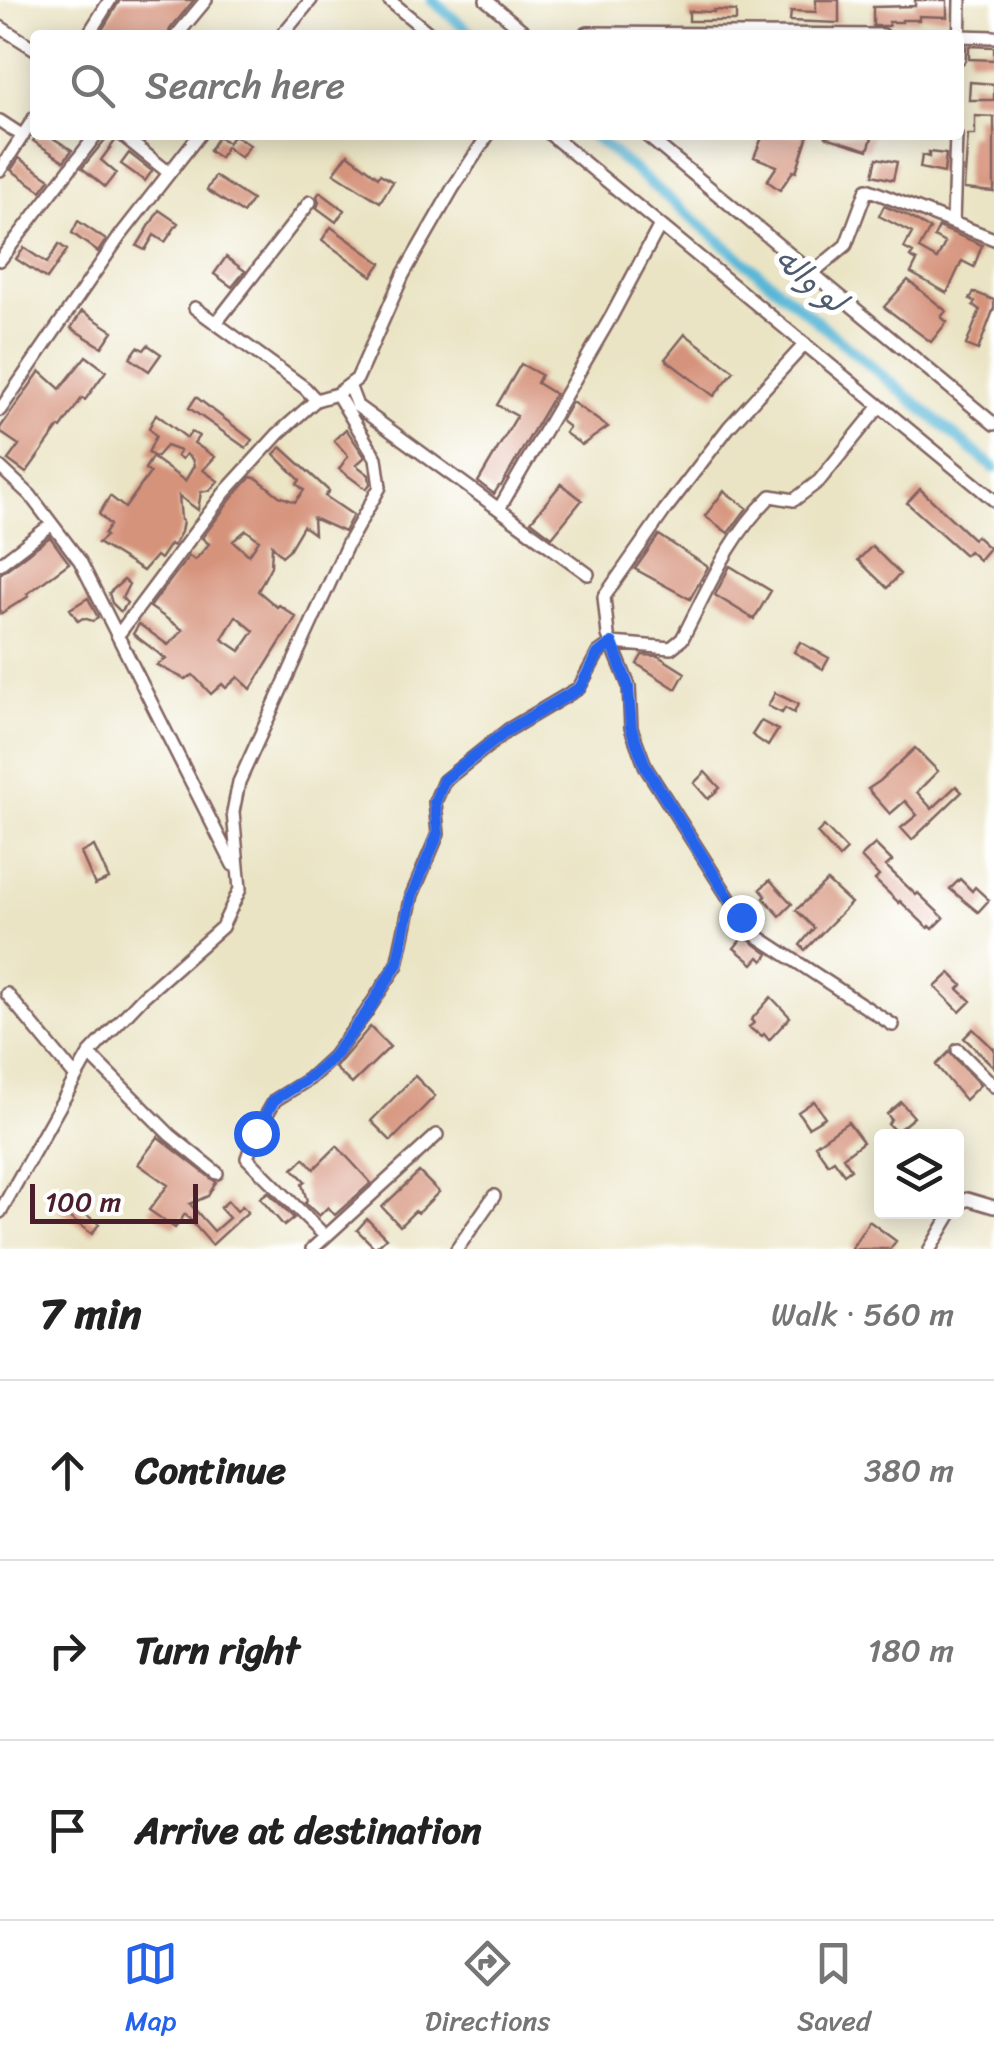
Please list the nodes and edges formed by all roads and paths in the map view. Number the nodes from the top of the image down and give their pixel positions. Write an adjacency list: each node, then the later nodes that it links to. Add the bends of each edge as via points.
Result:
1 (110, 0): 8 (street)
2 (206, 0): 9 (street)
3 (310, 0): 10 (street)
4 (389, 0): 11 (street)
5 (486, 0): 12 (street)
6 (960, 0): 13 (street)
7 (0, 27): 16 (street)
8 (91, 30)
9 (181, 30)
10 (286, 30)
11 (424, 30)
12 (522, 30)
13 (959, 30)
14 (964, 36): 15 (street)
15 (994, 37)
16 (30, 46)
17 (0, 121): 19 (street)
18 (30, 125): 19 (street)
19 (23, 136): 27 (street)
20 (92, 140): 33 (street)
21 (128, 140): 28 (street)
22 (195, 140): 28 (street)
23 (485, 140): 38 (street, via 403,275)
24 (557, 140): 31 (street)
25 (652, 140): 34 (street)
26 (956, 140): 30 (street)
27 (0, 170)
28 (168, 172): 42 (street)
29 (310, 202): 36 (street)
30 (953, 222): 32 (street); 34 (street, via 868,188 846,245)
31 (660, 225): 37 (street); 46 (street)
32 (994, 239)
33 (0, 260)
34 (811, 274): 43 (street)
35 (195, 308): 36 (street)
36 (216, 323): 40 (street)
37 (805, 344): 41 (street); 51 (street, via 729,427 604,598)
38 (350, 385): 39 (street); 46 (street, via 357,406)
39 (338, 394): 40 (street); 52 (street, via 376,458 380,487 239,782 232,812)
40 (316, 400): 50 (street, via 225,492)
41 (880, 406): 45 (street); 51 (street, via 818,481 794,500 770,496 749,518 682,640 671,648)
42 (0, 410)
43 (994, 424)
44 (0, 467): 47 (street)
45 (994, 500)
46 (499, 510): 49 (street)
47 (52, 524): 48 (street); 50 (street, via 80,561)
48 (0, 564)
49 (588, 574)
50 (118, 635): 52 (street)
51 (612, 643): 54 (street, via 646,768 741,917 754,934); 66 (street, via 598,654 580,688 508,730 444,780 435,802 438,834 412,895 397,964 333,1057 274,1100 256,1133 247,1158)
52 (237, 873): 56 (street, via 240,889 222,927)
53 (7, 994): 57 (street)
54 (894, 1025)
55 (958, 1050): 58 (street)
56 (89, 1054): 57 (street); 60 (street)
57 (76, 1077): 64 (street)
58 (994, 1086)
59 (437, 1134): 66 (street)
60 (217, 1173)
61 (494, 1196): 68 (street)
62 (964, 1201): 63 (street)
63 (994, 1207)
64 (0, 1212)
65 (948, 1219): 69 (street)
66 (325, 1236): 67 (street)
67 (312, 1249)
68 (457, 1249)
69 (930, 1249)

